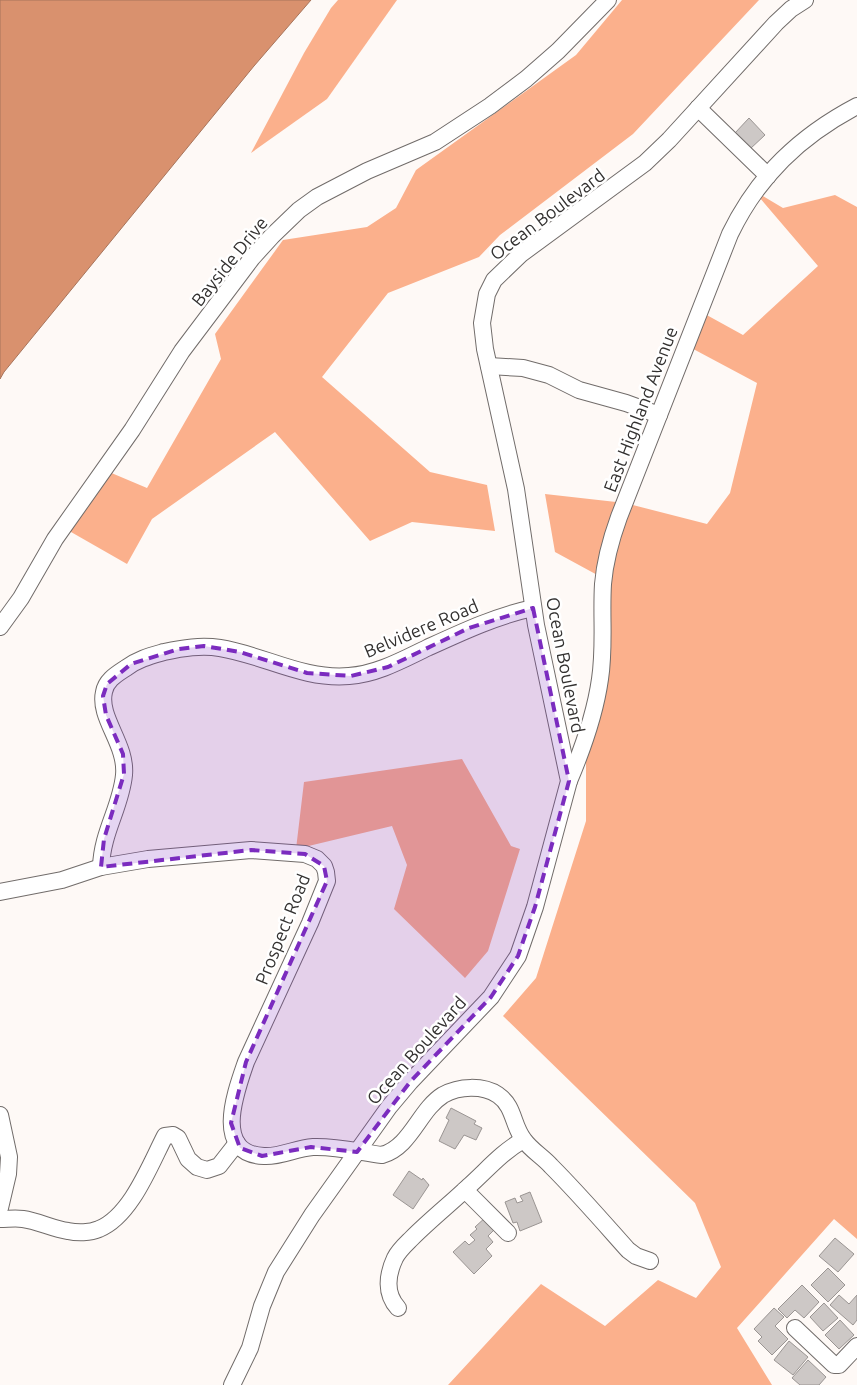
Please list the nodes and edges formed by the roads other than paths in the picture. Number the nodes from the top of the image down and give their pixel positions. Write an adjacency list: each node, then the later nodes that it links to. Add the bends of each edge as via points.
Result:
1 (608, 0): 9 (street, Bayside Drive, via 546,62 490,106 436,142 317,197 272,236 182,351 132,430 55,539)
2 (805, 0): 4 (street, Ocean Boulevard, via 776,23)
3 (857, 106): 5 (street, East Highland Avenue, via 807,137)
4 (698, 108): 5 (street); 6 (street, Ocean Boulevard, via 645,163 521,254 494,280 483,312)
5 (768, 176): 7 (street, East Highland Avenue, via 750,198 730,234)
6 (489, 366): 7 (street, via 523,368 549,375 579,390); 8 (street, Ocean Boulevard, via 516,489)
7 (659, 416): 10 (street, East Highland Avenue, via 609,545 603,585 604,640 597,698 584,747)
8 (533, 608): 10 (street, Ocean Boulevard); 11 (street, Belvidere Road, via 469,628 388,666 351,676 307,673 240,652 204,646 157,654 131,664 114,676 103,696 106,715 123,754 124,774 104,839)
9 (0, 627)
10 (569, 781): 16 (street, Ocean Boulevard, via 535,907 518,956 491,997 410,1082)
11 (101, 867): 12 (street, Prospect Road, via 62,880); 15 (street, Prospect Road, via 251,850 306,854 324,866 327,881 238,1085 231,1123)
12 (0, 892)
13 (0, 1115): 18 (street, via 9,1157)
14 (523, 1140): 16 (street, via 507,1103 498,1095 482,1089 464,1088 444,1095 436,1102 390,1153); 17 (street, via 506,1150); 21 (street, via 628,1250)
15 (237, 1143): 16 (street, via 247,1153 262,1156 311,1147); 19 (street, via 219,1166 208,1170 197,1167 188,1159 178,1138 165,1136 124,1209 112,1221 91,1232 69,1232 25,1219)
16 (357, 1152): 25 (street, Ocean Boulevard, via 276,1272 247,1354)
17 (465, 1190): 20 (street); 22 (street, via 434,1216 394,1259 388,1283 392,1301)
18 (0, 1208)
19 (0, 1219)
20 (508, 1233)
21 (650, 1261)
22 (398, 1308)
23 (796, 1328): 24 (street, via 834,1365 838,1365)
24 (857, 1346)
25 (232, 1385)

